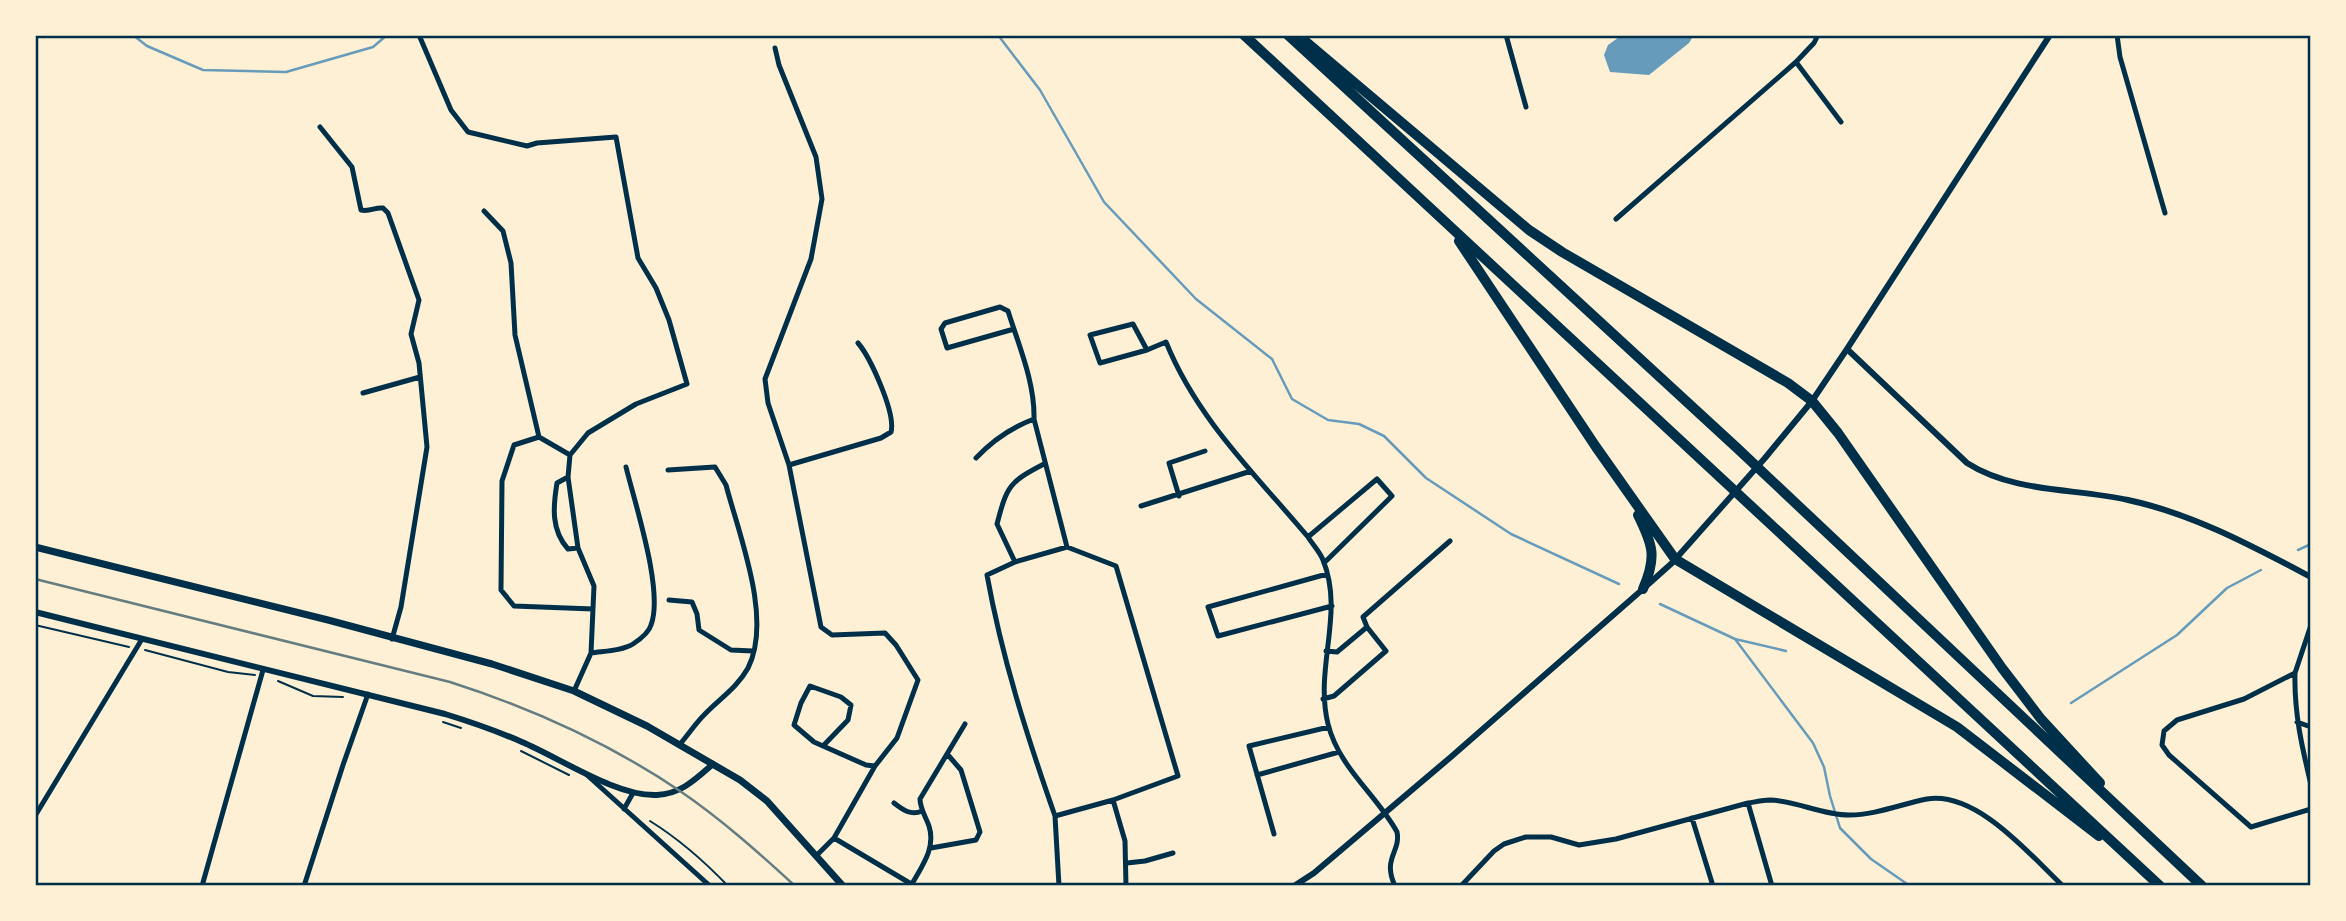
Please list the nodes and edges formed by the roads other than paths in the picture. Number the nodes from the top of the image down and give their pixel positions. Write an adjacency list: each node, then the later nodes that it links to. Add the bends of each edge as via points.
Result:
1 (419, 35): 28 (street, via 451,110 468,132 527,146 616,137 638,258 669,320 687,384 636,404 588,433)
2 (1244, 35): 17 (highway)
3 (1288, 35): 95 (highway, via 1781,489)
4 (1298, 35): 24 (highway, via 1538,236)
5 (1506, 35): 11 (street)
6 (1818, 35): 10 (street)
7 (2050, 35): 20 (street)
8 (2117, 35): 15 (street)
9 (775, 48): 31 (street, via 816,157 822,199 811,259 765,379 768,403)
10 (1796, 62): 12 (street); 16 (street)
11 (1526, 107)
12 (1841, 122)
13 (320, 127): 22 (street, via 352,167 361,210 379,207 388,213 419,300 411,334)
14 (484, 211): 26 (street, via 503,231 511,263 515,335)
15 (2165, 213)
16 (1616, 219)
17 (1449, 226): 36 (highway); 97 (highway)
18 (1014, 328): 18 (street, via 947,348 940,329 945,323 1000,307 1008,312); 25 (street, via 1035,401)
19 (858, 343): 31 (street, via 866,352 891,416 891,432)
20 (1847, 349): 24 (street); 48 (street, via 1981,472 2010,482 2127,499 2169,510)
21 (1147, 350): 21 (street, via 1133,324 1090,335 1100,363); 34 (street, via 1166,342 1202,410)
22 (420, 377): 23 (street); 57 (street, via 427,447)
23 (363, 394)
24 (1812, 401): 44 (street); 95 (highway, via 2041,719)
25 (1034, 419): 29 (street, via 1013,427); 30 (street)
26 (539, 437): 28 (street); 52 (street, via 514,445 502,481 501,590 514,606)
27 (1205, 451): 37 (street, via 1169,463)
28 (569, 455): 35 (street)
29 (976, 458)
30 (1044, 464): 42 (street); 45 (street, via 1020,477 1006,492 997,524)
31 (789, 465): 75 (street, via 821,627 832,635 885,633 918,680 897,738)
32 (626, 467): 60 (street, via 652,573 651,626 630,647)
33 (668, 470): 58 (street, via 715,467 726,485 758,607)
34 (1251, 471): 37 (street); 39 (street)
35 (568, 477): 43 (street); 43 (street, via 557,483 553,509 559,539 568,549)
36 (1626, 490): 44 (highway); 49 (highway, via 1652,547 1651,571)
37 (1179, 495): 38 (street)
38 (1141, 506)
39 (1308, 537): 46 (street); 46 (street, via 1377,479 1392,496)
40 (1450, 541): 55 (street, via 1363,617)
41 (35, 547): 57 (main road)
42 (1067, 547): 45 (street); 80 (street, via 1116,566 1178,776)
43 (578, 548): 52 (street, via 594,586)
44 (1675, 559): 49 (street); 97 (highway, via 1957,727)
45 (1015, 562): 88 (street, via 987,575 998,636)
46 (1324, 563): 47 (street)
47 (1327, 574): 51 (street); 51 (street, via 1208,607 1218,636)
48 (2311, 577)
49 (1643, 589): 86 (street)
50 (669, 600): 58 (street, via 692,602 699,629 730,650)
51 (1332, 606): 59 (street)
52 (593, 609): 60 (street)
53 (35, 612): 56 (street)
54 (2311, 625): 62 (street)
55 (1367, 626): 59 (street, via 1337,653); 65 (street, via 1386,651 1334,696)
56 (142, 639): 61 (street); 87 (street)
57 (392, 639): 63 (main road, via 492,664)
58 (753, 651): 70 (street, via 734,688)
59 (1326, 651): 65 (street)
60 (591, 653): 63 (street)
61 (262, 673): 64 (street); 99 (street)
62 (2295, 673): 66 (street); 84 (street, via 2244,699 2177,720 2164,731 2162,746 2251,827)
63 (573, 691): 70 (main road)
64 (368, 694): 76 (street, via 488,727); 100 (street)
65 (1323, 699): 68 (street)
66 (2297, 722): 69 (street); 78 (street)
67 (965, 724): 73 (street)
68 (1329, 727): 72 (street); 77 (street, via 1249,746)
69 (2311, 727)
70 (680, 744): 74 (main road)
71 (824, 746): 71 (street, via 794,725 810,686 851,705 848,720); 75 (street)
72 (1339, 752): 77 (street); 86 (street)
73 (948, 755): 85 (street, via 920,799); 92 (street, via 961,770 980,832 976,841)
74 (713, 764): 79 (street, via 679,790 658,795); 94 (main road, via 768,801)
75 (875, 766): 91 (street)
76 (582, 771): 79 (street); 83 (street)
77 (1257, 775): 90 (street)
78 (2311, 785)
79 (633, 793): 83 (street)
80 (1113, 800): 88 (street); 96 (street)
81 (894, 803): 85 (street, via 909,813)
82 (1748, 803): 89 (street); 109 (street); 110 (street, via 1769,800 1847,815 1928,799 1963,803 2012,838)
83 (624, 809): 101 (street)
84 (2311, 809)
85 (922, 811): 92 (street, via 930,827)
86 (1384, 814): 105 (street); 106 (street, via 1398,837 1390,860)
87 (35, 816)
88 (1055, 816): 103 (street)
89 (1692, 818): 107 (street, via 1579,845 1552,837 1526,837 1494,851); 108 (street)
90 (1274, 834)
91 (834, 838): 94 (street); 98 (street)
92 (931, 848): 98 (street)
93 (1173, 853): 96 (street)
94 (817, 855): 102 (main road)
95 (2167, 855): 112 (highway)
96 (1127, 863): 104 (street)
97 (2151, 877): 111 (highway)
98 (913, 885)
99 (202, 886)
100 (304, 886)
101 (710, 886)
102 (843, 886)
103 (1059, 886)
104 (1126, 886)
105 (1294, 886)
106 (1395, 886)
107 (1461, 886)
108 (1713, 886)
109 (1772, 886)
110 (2063, 886)
111 (2161, 886)
112 (2202, 886)

